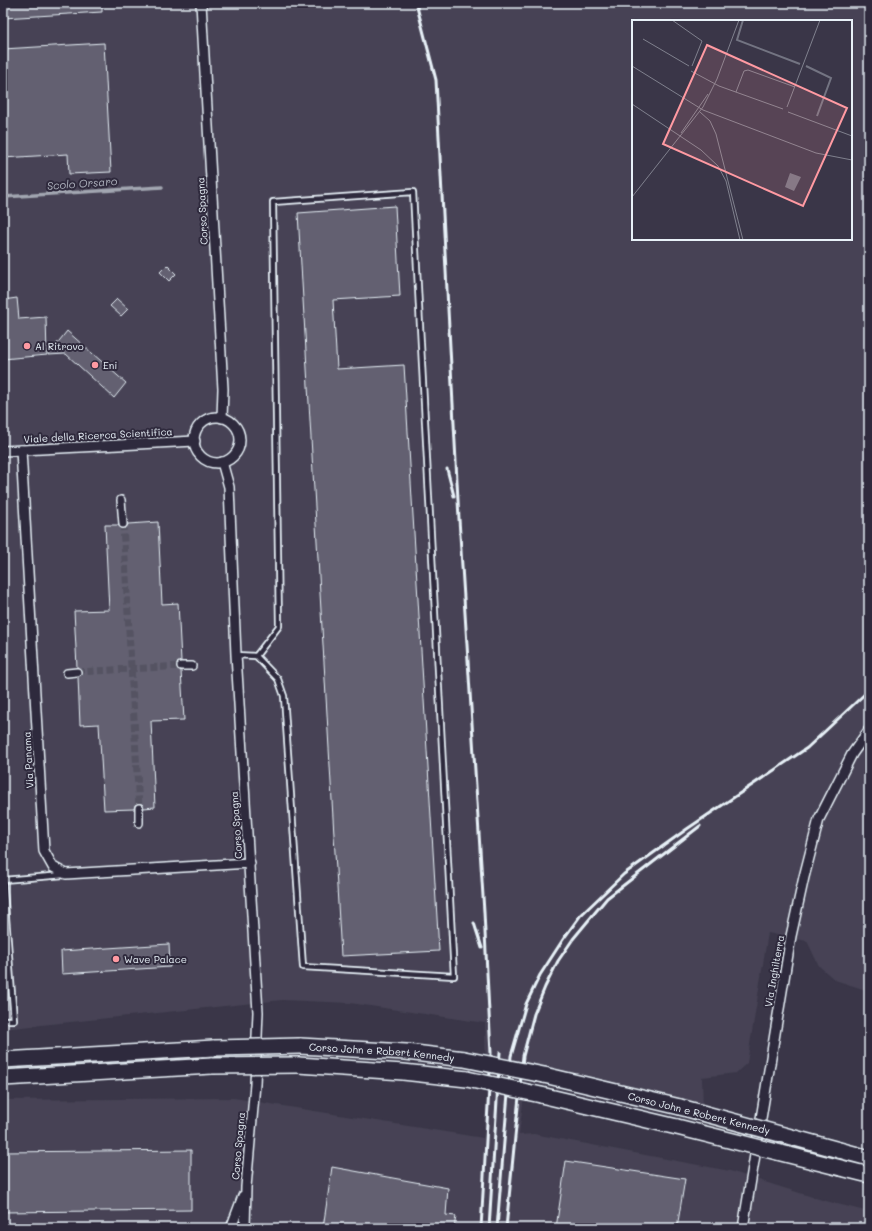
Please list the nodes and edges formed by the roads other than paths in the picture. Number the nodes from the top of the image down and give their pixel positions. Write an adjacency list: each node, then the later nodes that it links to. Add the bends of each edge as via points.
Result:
1 (201, 3): 2 (street, Corso Spagna)
2 (222, 418): 3 (street, via 215,417 201,424 196,430); 6 (street, via 234,424 240,437 238,450)
3 (195, 442): 4 (street, Viale della Ricerca Scientifica); 6 (street, via 201,456 208,461)
4 (21, 450): 5 (street, Viale della Ricerca Scientifica); 19 (street, Via Panama, via 44,851 53,867)
5 (3, 452)
6 (222, 462): 9 (street, Corso Spagna, via 229,487)
7 (121, 500): 8 (street)
8 (123, 524)
9 (236, 655): 10 (lane); 18 (street, Corso Spagna)
10 (256, 656): 10 (lane, via 278,679 284,696 303,967 454,976 413,192 273,202 279,626)
11 (181, 666): 12 (street)
12 (192, 666)
13 (77, 672): 14 (street)
14 (67, 673)
15 (869, 730): 29 (street, Via Inghilterra, via 852,754 819,819 804,877 791,936)
16 (139, 808): 17 (street)
17 (139, 823)
18 (250, 863): 19 (street); 26 (street, Corso Spagna, via 258,1012)
19 (66, 874): 20 (lane)
20 (3, 879): 21 (lane, via 14,1020)
21 (3, 1020)
22 (3, 1060): 24 (highway, Corso John e Robert Kennedy, bridge, via 214,1048 300,1046 406,1052 464,1059 544,1075 680,1107)
23 (3, 1078): 25 (highway, Corso John e Robert Kennedy, bridge, via 212,1066 298,1066 403,1072 467,1080 541,1095)
24 (869, 1158)
25 (869, 1175)
26 (246, 1187): 27 (street, Corso Spagna); 28 (street, Corso Spagna)
27 (231, 1228)
28 (245, 1228)
29 (743, 1228)

